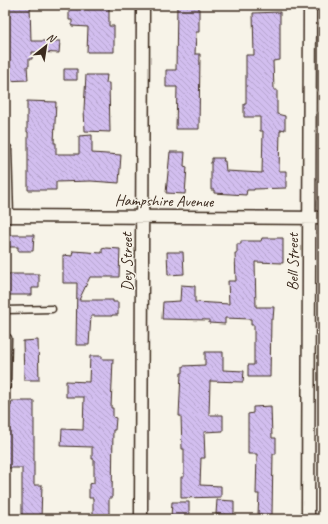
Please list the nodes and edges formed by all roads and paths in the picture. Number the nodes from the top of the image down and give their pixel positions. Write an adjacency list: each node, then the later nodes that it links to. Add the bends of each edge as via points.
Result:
1 (143, 5): 5 (street, Dey Street)
2 (310, 5): 6 (street, Bell Street)
3 (5, 147): 4 (lane, via 8,148)
4 (8, 216): 5 (street, Hampshire Avenue)
5 (143, 217): 6 (street, Hampshire Avenue); 12 (street, Dey Street)
6 (309, 218): 7 (street, Hampshire Avenue); 13 (street, Bell Street)
7 (323, 218)
8 (52, 309): 9 (lane)
9 (5, 310)
10 (5, 338): 11 (lane, via 8,338)
11 (5, 386)
12 (141, 519)
13 (308, 519)

